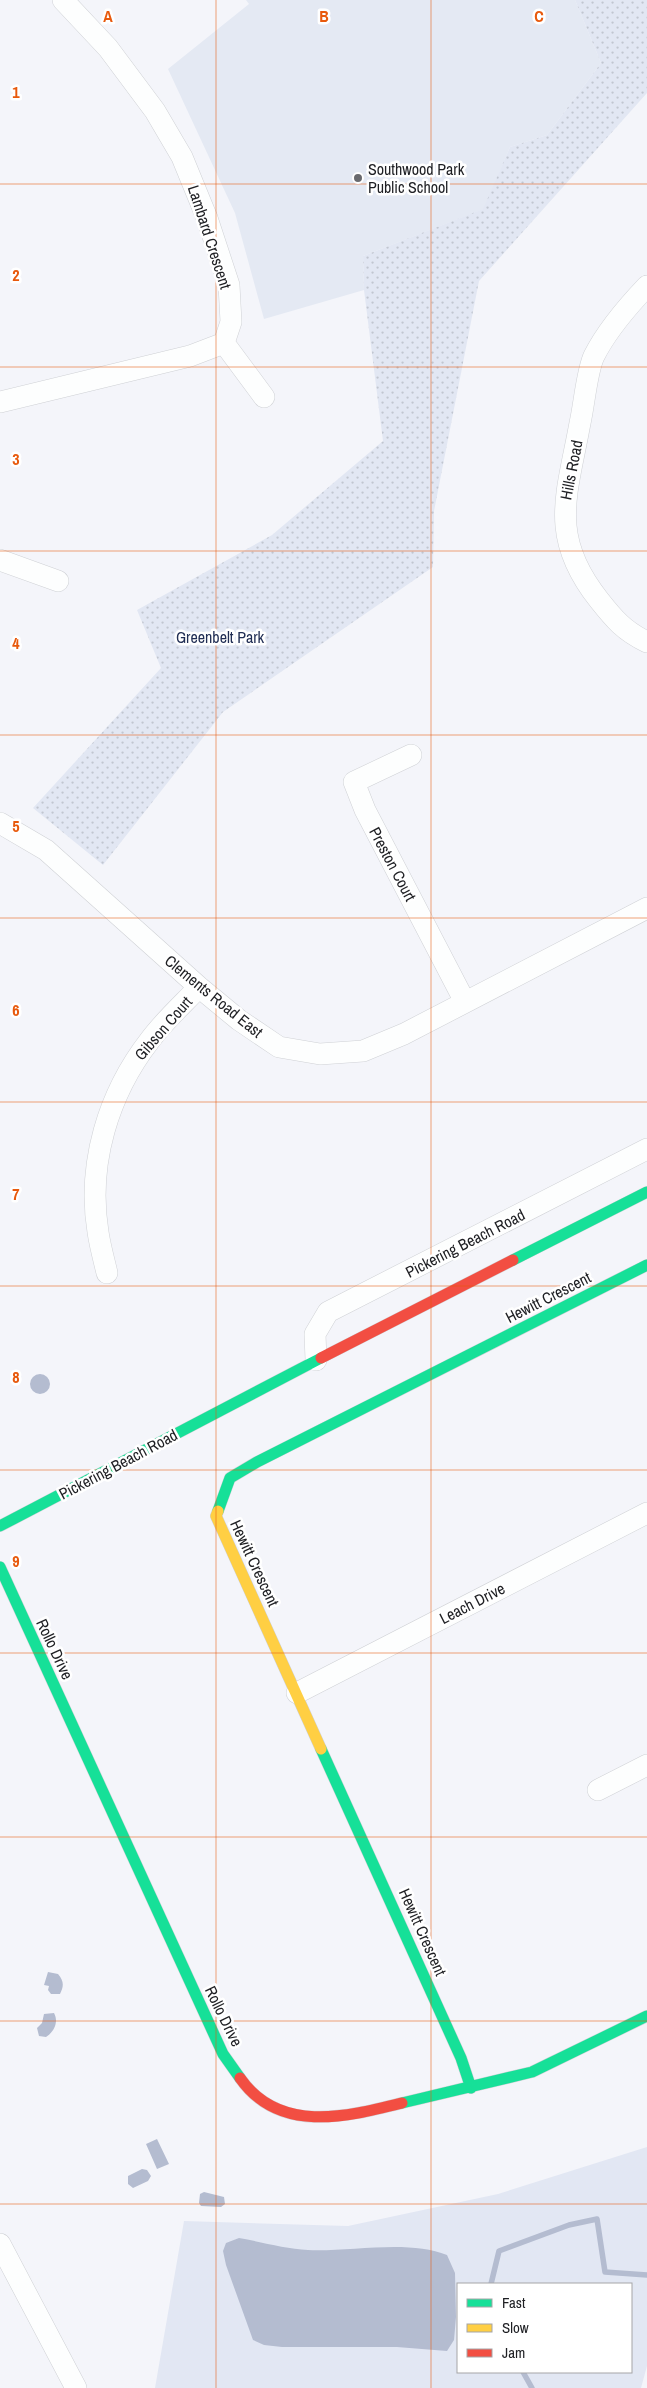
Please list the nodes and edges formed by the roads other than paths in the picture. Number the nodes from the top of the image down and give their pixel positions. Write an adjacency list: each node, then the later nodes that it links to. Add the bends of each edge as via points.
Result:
1 (63, 0): 3 (street, Lambard Crescent, via 108,48 155,111 182,157 229,285 232,322)
2 (647, 286): 8 (street, Hills Road, via 627,307 593,357 564,508 568,545 585,582 615,620 629,633)
3 (224, 343): 4 (street); 5 (street, via 190,356)
4 (264, 397)
5 (0, 402)
6 (0, 560): 7 (street)
7 (58, 581)
8 (647, 642)
9 (411, 755): 13 (street, Preston Court, via 354,782 365,810)
10 (0, 823): 12 (street, Clements Road East, via 46,850)
11 (647, 908): 13 (street, Clements Road East)
12 (199, 987): 13 (street, Clements Road East, via 279,1047 320,1054 363,1050 404,1034); 17 (street, Gibson Court, via 150,1039 125,1076 100,1140 94,1185 98,1232)
13 (465, 1002)
14 (647, 1149): 18 (street, Pickering Beach Road, via 328,1312 315,1334)
15 (647, 1192): 18 (street, Pickering Beach Road)
16 (647, 1265): 22 (street, Hewitt Crescent, via 230,1478 216,1516)
17 (107, 1273)
18 (316, 1360): 20 (street, Pickering Beach Road)
19 (647, 1513): 22 (street, Leach Drive)
20 (0, 1526)
21 (0, 1567): 26 (street, Rollo Drive, via 223,2054 247,2088 271,2108 296,2116 354,2115)
22 (297, 1693): 26 (street, Hewitt Crescent, via 461,2058)
23 (647, 1765): 24 (street)
24 (598, 1790)
25 (647, 2016): 26 (street, Rollo Drive, via 532,2072)
26 (471, 2088)
27 (0, 2244): 28 (street)
28 (76, 2388)

